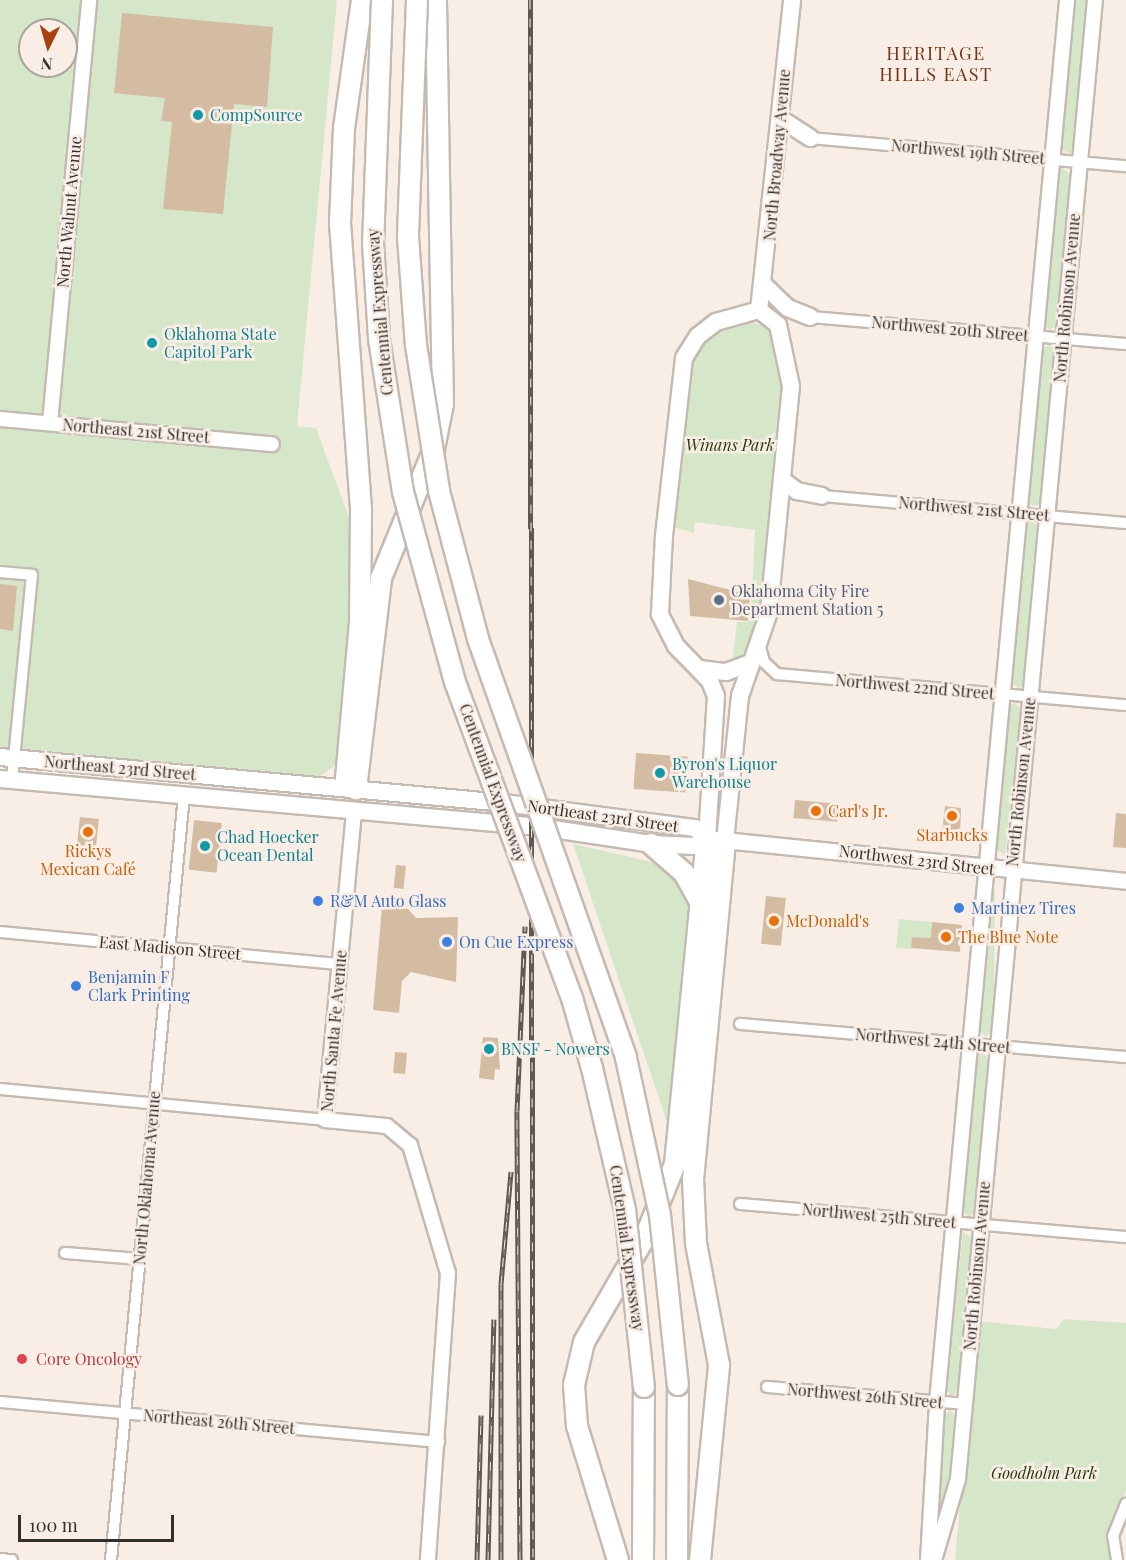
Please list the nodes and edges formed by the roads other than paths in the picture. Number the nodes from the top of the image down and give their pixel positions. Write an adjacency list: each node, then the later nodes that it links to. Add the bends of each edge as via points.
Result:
1 (89, 0): 21 (street, North Walnut Avenue)
2 (362, 0): 37 (highway, via 344,128 340,223 357,442 360,622 346,778)
3 (382, 0): 74 (highway, Centennial Expressway, bridge, via 373,243 380,339 403,492 455,682 592,1068 625,1210 644,1387)
4 (417, 0): 75 (highway, Centennial Expressway, bridge, via 408,237 416,345 439,491 478,639 626,1058 660,1215 678,1385)
5 (436, 0): 37 (highway, bridge, via 445,379 440,426 381,578)
6 (792, 0): 9 (main road, North Broadway Avenue)
7 (1067, 0): 11 (street, North Robinson Avenue)
8 (1095, 0): 12 (street, North Robinson Avenue)
9 (781, 119): 10 (main road); 14 (main road, North Broadway Avenue)
10 (810, 138): 11 (street, Northwest 19th Street)
11 (1052, 160): 12 (street, Northwest 19th Street); 17 (street, North Robinson Avenue)
12 (1080, 162): 13 (street, Northwest 19th Street); 18 (street, North Robinson Avenue)
13 (1126, 166)
14 (764, 285): 15 (main road, North Broadway Avenue); 16 (main road, via 788,308)
15 (759, 310): 23 (main road, via 778,325 792,368); 31 (main road, via 729,314 698,336 680,374 658,596 667,633)
16 (810, 317): 17 (street, Northwest 20th Street)
17 (1035, 336): 18 (street, Northwest 20th Street); 25 (street, North Robinson Avenue)
18 (1063, 339): 19 (street, Northwest 20th Street); 26 (street, North Robinson Avenue)
19 (1126, 344)
20 (0, 419): 21 (street, Northeast 21st Street)
21 (50, 423): 22 (street, Northeast 21st Street)
22 (272, 444)
23 (782, 480): 24 (main road, via 796,491); 29 (main road, via 769,612)
24 (822, 496): 25 (street, Northwest 21st Street)
25 (1018, 513): 26 (street, Northwest 21st Street); 32 (street, North Robinson Avenue)
26 (1047, 516): 27 (street, Northwest 21st Street); 33 (street, North Robinson Avenue)
27 (1126, 523)
28 (0, 572): 35 (street, via 32,575)
29 (758, 644): 30 (main road); 32 (street, Northwest 22nd Street, via 770,669 799,677)
30 (748, 664): 31 (main road, via 726,672); 40 (main road)
31 (700, 669): 40 (main road, via 710,681 718,714)
32 (1002, 694): 33 (street, Northwest 22nd Street); 42 (street, North Robinson Avenue)
33 (1030, 696): 34 (street, Northwest 22nd Street); 43 (street, North Robinson Avenue)
34 (1126, 705)
35 (7, 757): 36 (street); 37 (main road, Northeast 23rd Street)
36 (6, 779): 38 (main road, Northeast 23rd Street)
37 (356, 789): 39 (main road, North Santa Fe Avenue); 40 (main road, Northeast 23rd Street, via 695,828)
38 (184, 795): 39 (main road, Northeast 23rd Street); 47 (street, North Oklahoma Avenue)
39 (354, 812): 41 (main road, Northeast 23rd Street, via 540,827); 48 (street, North Santa Fe Avenue)
40 (716, 840): 41 (main road, Northeast 23rd Street, via 694,846); 42 (main road, Northwest 23rd Street); 45 (highway); 76 (highway, via 693,1180 696,1243 719,1365)
41 (651, 844): 45 (highway, via 684,873)
42 (986, 868): 43 (main road, Northwest 23rd Street); 50 (street, North Robinson Avenue)
43 (1013, 871): 44 (main road, Northwest 23rd Street); 51 (street, North Robinson Avenue)
44 (1126, 881)
45 (700, 902): 73 (highway, via 671,1181 591,1329 576,1370 577,1426)
46 (0, 932): 47 (street, East Madison Street)
47 (169, 949): 48 (street, East Madison Street); 54 (street, North Oklahoma Avenue)
48 (340, 964): 55 (street, North Santa Fe Avenue)
49 (740, 1024): 50 (street, Northwest 24th Street)
50 (970, 1044): 51 (street, Northwest 24th Street); 57 (street, North Robinson Avenue)
51 (996, 1046): 52 (street, Northwest 24th Street); 58 (street, North Robinson Avenue)
52 (1126, 1057)
53 (0, 1089): 54 (street)
54 (154, 1103): 55 (street); 61 (street, North Oklahoma Avenue)
55 (325, 1120): 67 (street, North Santa Fe Avenue, via 387,1126 414,1153 450,1284)
56 (740, 1204): 57 (street, Northwest 25th Street)
57 (954, 1222): 58 (street, Northwest 25th Street); 64 (street, North Robinson Avenue)
58 (981, 1225): 59 (street, Northwest 25th Street); 65 (street, North Robinson Avenue)
59 (1126, 1237)
60 (65, 1253): 61 (street)
61 (140, 1259): 66 (street, North Oklahoma Avenue)
62 (767, 1388): 64 (street, Northwest 26th Street)
63 (0, 1401): 66 (street, Northeast 26th Street)
64 (937, 1402): 65 (street, Northwest 26th Street); 77 (street, North Robinson Avenue)
65 (964, 1404): 78 (street, North Robinson Avenue, via 958,1479)
66 (125, 1413): 67 (street, Northeast 26th Street); 71 (street, North Oklahoma Avenue)
67 (439, 1443): 72 (street, North Santa Fe Avenue)
68 (1126, 1503): 79 (street, via 1113,1536)
69 (0, 1559): 70 (street)
70 (12, 1560)
71 (111, 1560)
72 (428, 1560)
73 (618, 1560)
74 (643, 1560)
75 (677, 1560)
76 (700, 1560)
77 (928, 1560)
78 (933, 1560)
79 (1116, 1560)

